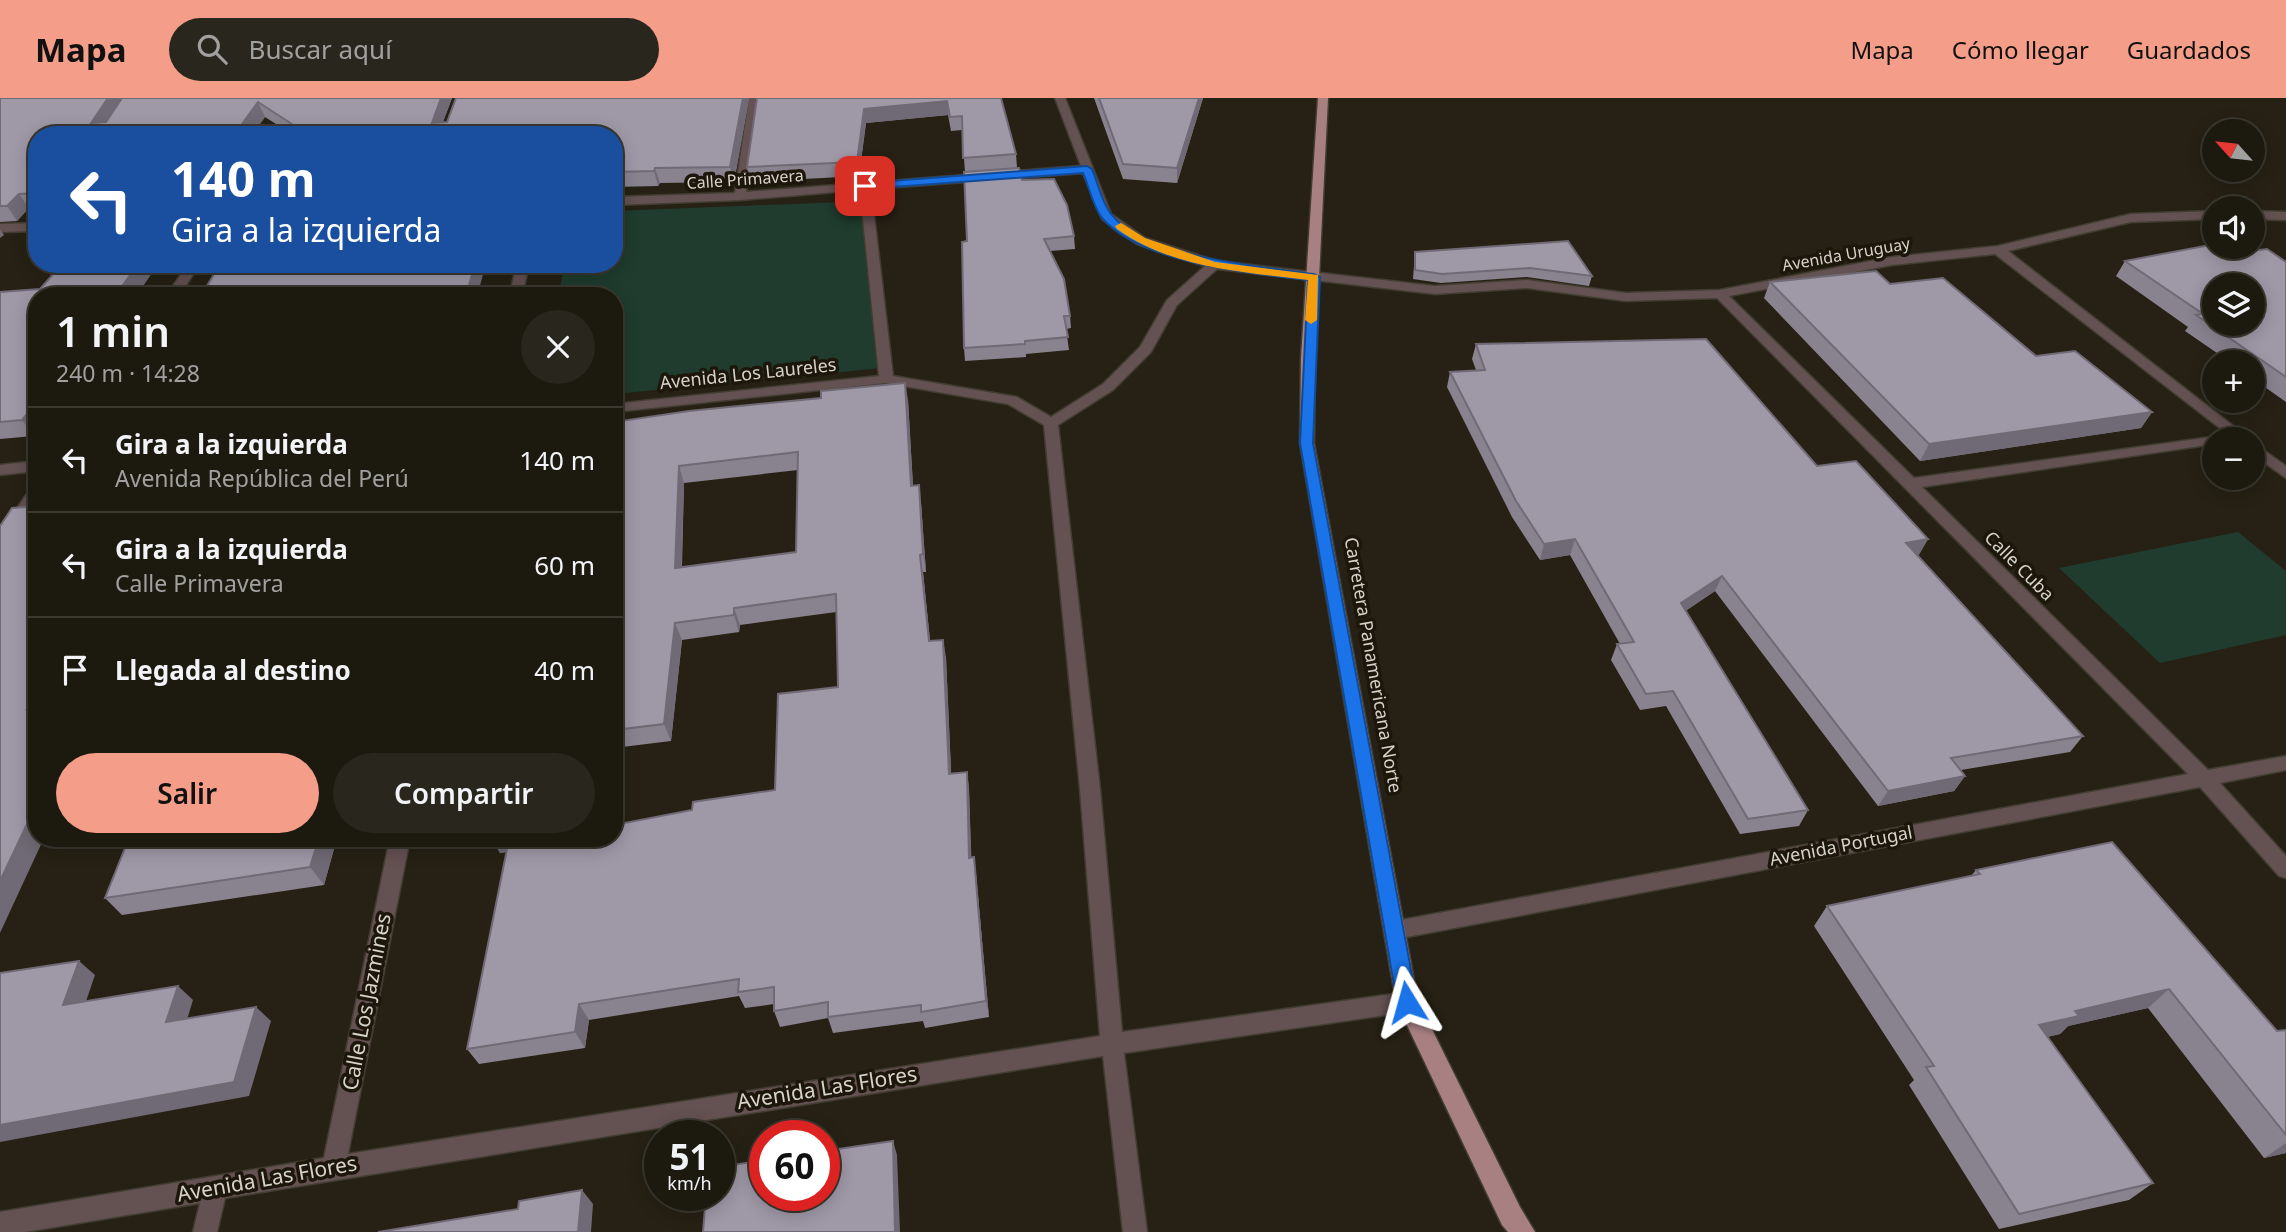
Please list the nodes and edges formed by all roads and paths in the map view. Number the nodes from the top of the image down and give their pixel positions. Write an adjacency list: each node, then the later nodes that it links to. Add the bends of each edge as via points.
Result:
1 (754, 98): 6 (street)
2 (1060, 98): 4 (street, Avenida Uruguay)
3 (1323, 98): 15 (main road, Carretera Panamericana Norte)
4 (1087, 169): 5 (street, Calle Primavera); 14 (street, Avenida Uruguay, via 1106,216 1141,241)
5 (865, 186): 6 (street, Calle Primavera); 17 (street)
6 (740, 197): 7 (street, Calle Primavera)
7 (623, 201)
8 (2202, 215): 13 (street, Avenida Uruguay, via 2130,218)
9 (2265, 215): 10 (street)
10 (2286, 216)
11 (28, 227): 12 (street)
12 (0, 228)
13 (1998, 250): 16 (street, Avenida Uruguay, via 1892,261); 20 (street)
14 (1214, 265): 15 (street, Avenida Uruguay); 19 (street, via 1172,303 1146,349 1108,387)
15 (1314, 277): 16 (street, Avenida Uruguay, via 1435,290 1527,284 1626,297); 33 (main road, Carretera Panamericana Norte, via 1307,443)
16 (1720, 294): 26 (street, Calle Cuba)
17 (886, 379): 18 (street, Avenida Los Laureles); 19 (street, Avenida Los Laureles, via 1012,400)
18 (623, 407)
19 (1051, 423): 35 (street)
20 (2227, 427)
21 (2202, 441): 26 (street)
22 (2265, 457): 25 (street)
23 (28, 467): 24 (street)
24 (0, 470)
25 (2286, 473)
26 (1909, 484): 30 (street, Calle Cuba)
27 (28, 503): 28 (street)
28 (0, 546)
29 (2286, 763): 30 (street, Avenida Portugal)
30 (2204, 778): 32 (street, Calle Cuba); 33 (street, Avenida Portugal)
31 (398, 847): 36 (street, Calle Los Jazmines)
32 (2286, 870)
33 (1396, 930): 34 (main road, Carretera Panamericana Norte)
34 (1407, 1002): 35 (street, Avenida Las Flores); 39 (main road, Carretera Panamericana Norte)
35 (1112, 1042): 36 (street, Avenida Las Flores); 41 (street)
36 (334, 1167): 37 (street, Avenida Las Flores)
37 (215, 1188): 38 (street, Avenida Las Flores); 40 (street)
38 (0, 1224)
39 (1516, 1227)
40 (205, 1232)
41 (1135, 1232)

